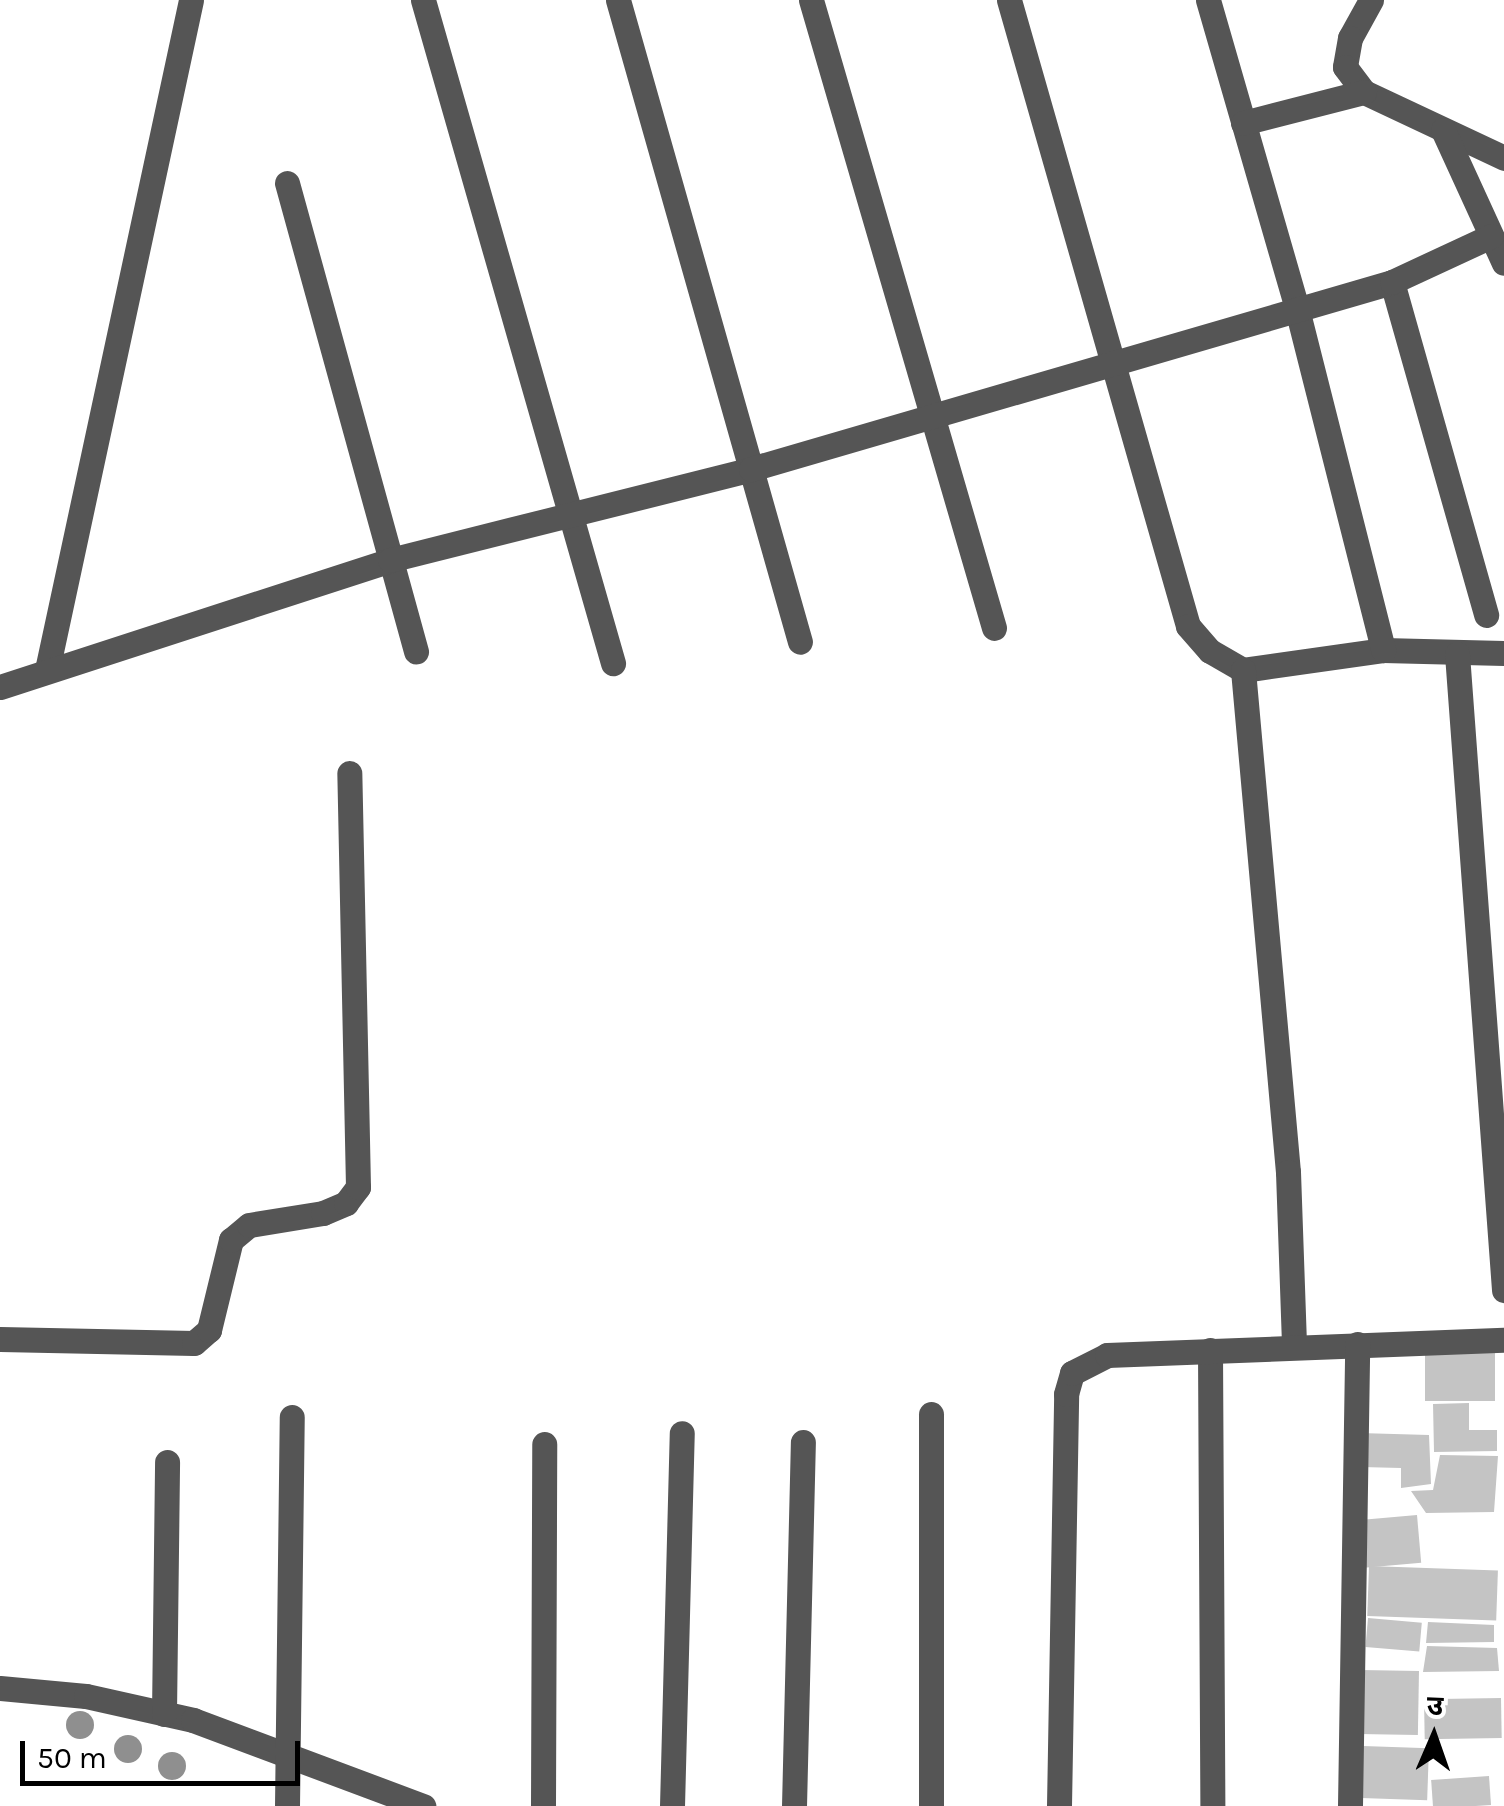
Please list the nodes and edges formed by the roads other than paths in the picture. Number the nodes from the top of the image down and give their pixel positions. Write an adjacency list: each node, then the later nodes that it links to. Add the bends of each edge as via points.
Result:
1 (191, 0): 30 (street)
2 (424, 0): 20 (street)
3 (618, 0): 19 (street)
4 (811, 0): 18 (street)
5 (1009, 0): 17 (street)
6 (1208, 0): 9 (street)
7 (1371, 0): 8 (street, via 1350,38 1345,67)
8 (1364, 92): 9 (street); 10 (street)
9 (1243, 123): 16 (street)
10 (1443, 130): 11 (street); 13 (street)
11 (1504, 158)
12 (287, 183): 21 (street)
13 (1492, 236): 14 (street); 15 (street)
14 (1504, 263)
15 (1392, 282): 16 (street); 22 (street)
16 (1297, 308): 17 (street); 25 (street)
17 (1114, 361): 18 (street); 31 (street, via 1188,626 1210,651)
18 (933, 415): 19 (street); 23 (street)
19 (751, 469): 20 (street); 24 (street)
20 (566, 513): 21 (street); 29 (street)
21 (390, 560): 26 (street); 30 (street)
22 (1486, 615)
23 (994, 628)
24 (800, 642)
25 (1382, 650): 28 (street); 31 (street)
26 (416, 652)
27 (1504, 653): 28 (street)
28 (1457, 654): 34 (street)
29 (613, 663)
30 (48, 670): 32 (street)
31 (1243, 670): 38 (street, via 1286,1153)
32 (0, 688)
33 (349, 773): 36 (street, via 358,1187 346,1203 323,1214 249,1224 231,1240 209,1330 194,1343)
34 (1492, 914): 35 (street)
35 (1504, 1290)
36 (0, 1339)
37 (1504, 1340): 39 (street)
38 (1294, 1344): 39 (street); 40 (street)
39 (1356, 1344): 58 (street)
40 (1210, 1350): 56 (street, via 1107,1356 1072,1373 1066,1394); 57 (street)
41 (932, 1414): 55 (street)
42 (292, 1417): 49 (street)
43 (682, 1434): 53 (street)
44 (803, 1442): 54 (street)
45 (544, 1444): 52 (street)
46 (167, 1462): 48 (street)
47 (0, 1688): 48 (street, via 86,1696)
48 (164, 1714): 49 (street)
49 (290, 1754): 50 (street); 51 (street)
50 (287, 1806)
51 (423, 1806)
52 (543, 1806)
53 (672, 1806)
54 (794, 1806)
55 (931, 1806)
56 (1059, 1806)
57 (1212, 1806)
58 (1350, 1806)

